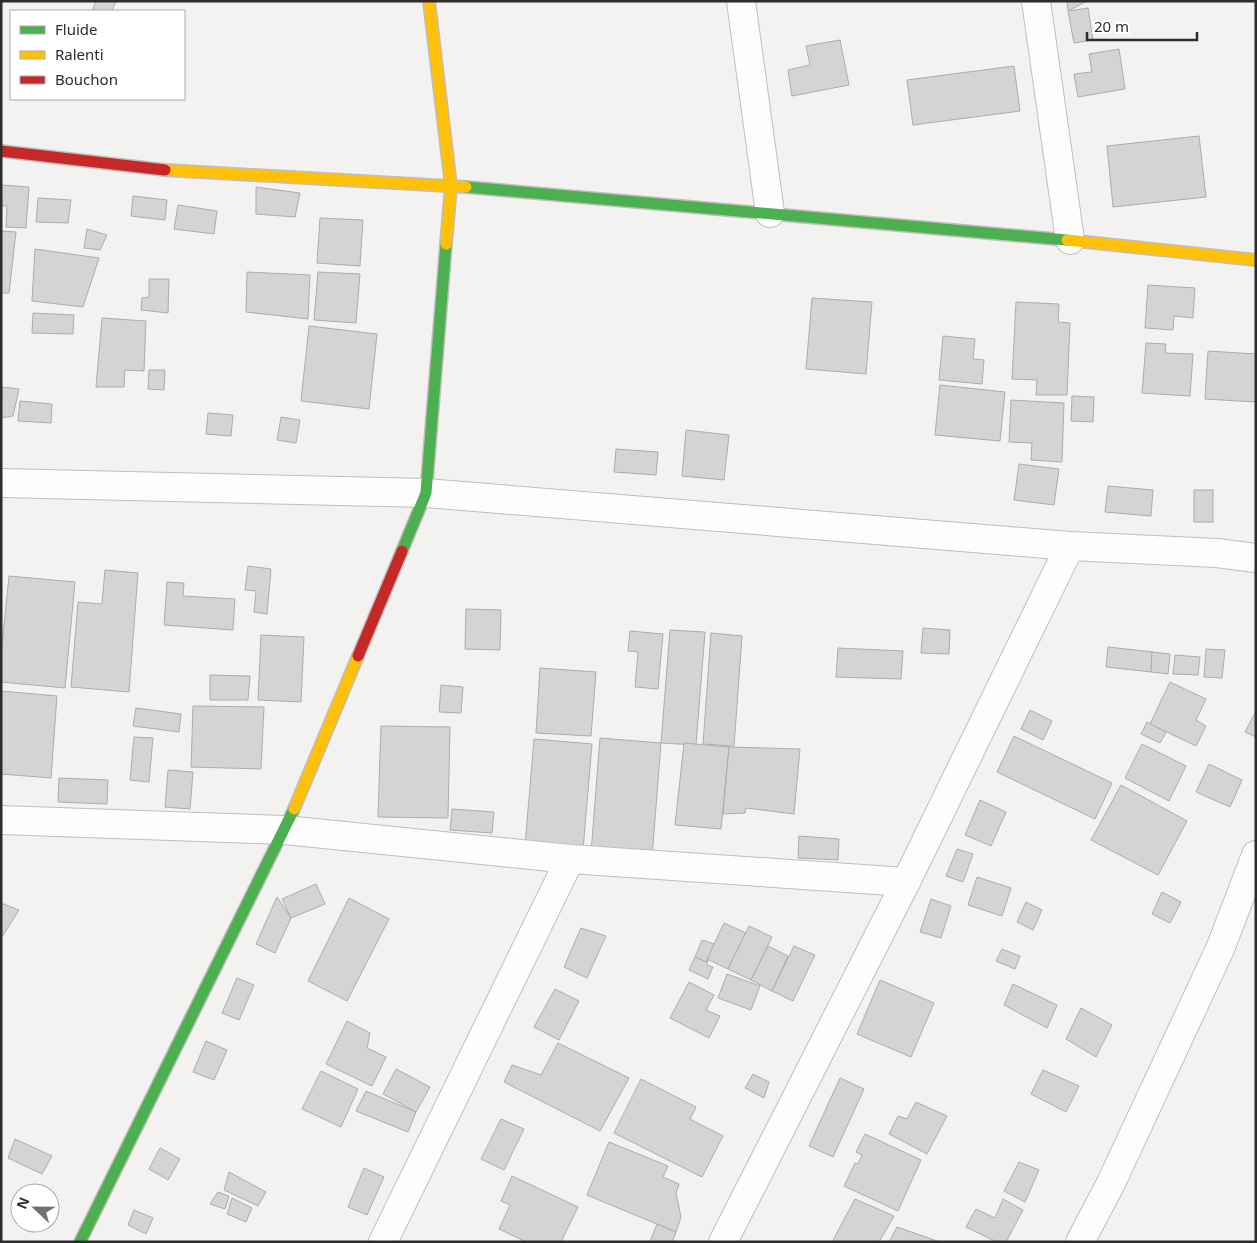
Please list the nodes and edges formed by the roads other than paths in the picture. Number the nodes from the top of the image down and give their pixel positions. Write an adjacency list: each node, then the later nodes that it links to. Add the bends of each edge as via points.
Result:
1 (429, 1): 5 (street)
2 (742, 1): 6 (street)
3 (1036, 1): 7 (street)
4 (1, 151): 5 (street, via 174,172)
5 (451, 186): 6 (street); 10 (street)
6 (770, 213): 7 (street)
7 (1070, 240): 8 (street)
8 (1256, 260)
9 (1, 483): 10 (street)
10 (426, 493): 11 (street); 14 (street)
11 (1070, 546): 12 (street); 17 (street)
12 (1256, 558)
13 (1, 820): 14 (street)
14 (285, 830): 16 (street); 18 (street)
15 (1256, 855): 21 (street, via 1220,949 1111,1183)
16 (570, 860): 17 (street); 19 (street)
17 (906, 882): 20 (street)
18 (80, 1242)
19 (383, 1242)
20 (723, 1242)
21 (1080, 1242)

